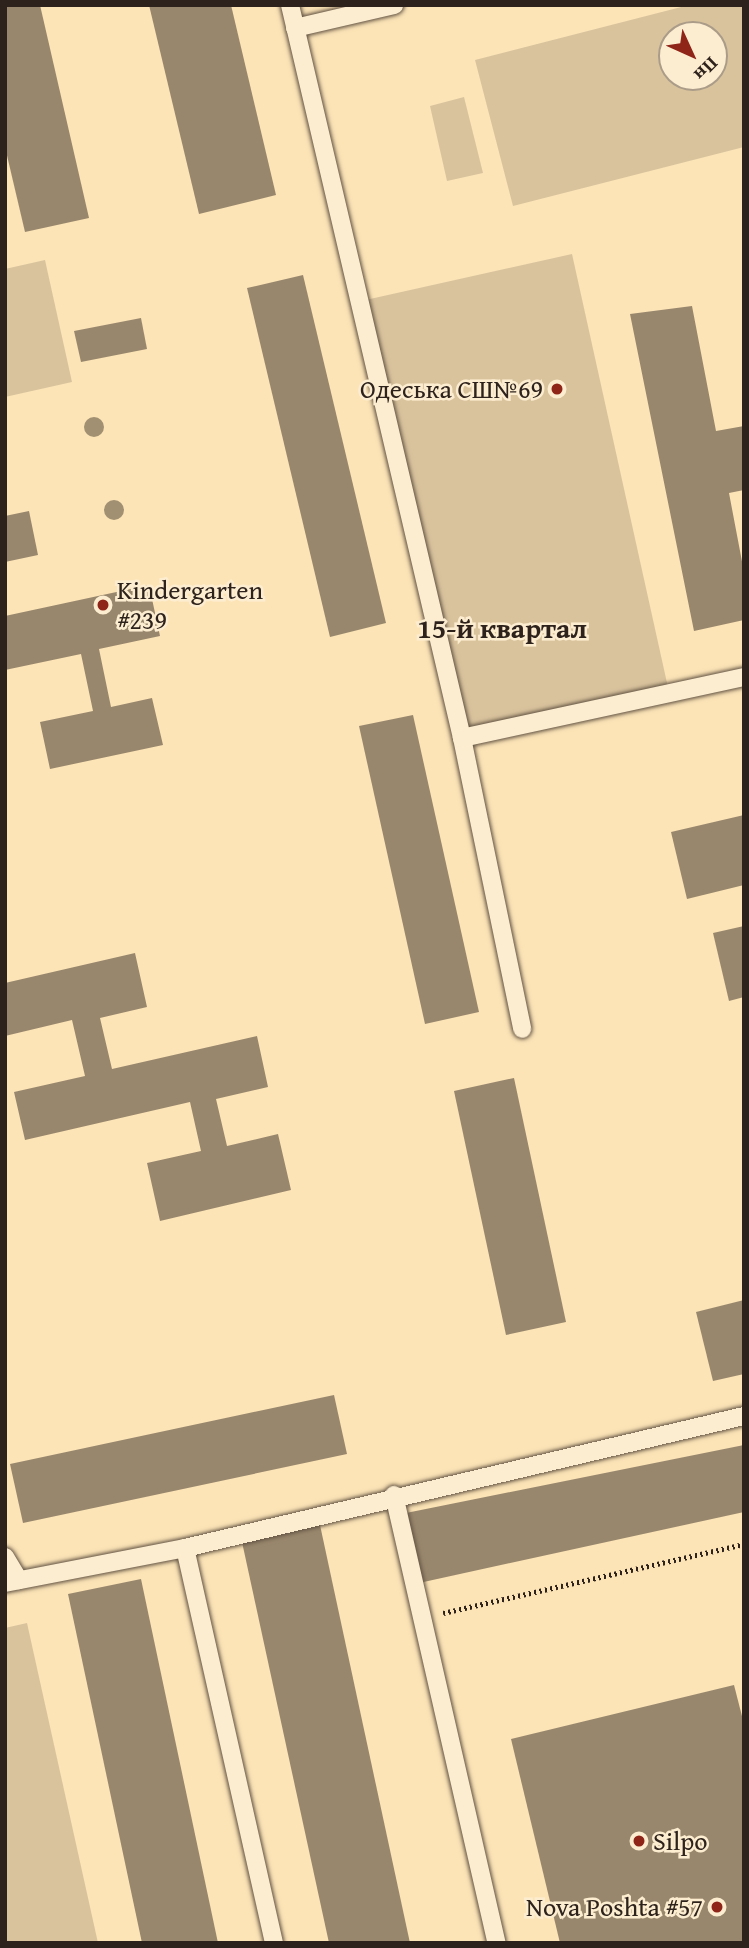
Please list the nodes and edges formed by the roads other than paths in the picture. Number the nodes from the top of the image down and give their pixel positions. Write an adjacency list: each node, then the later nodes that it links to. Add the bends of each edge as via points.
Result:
1 (290, 5): 3 (lane)
2 (394, 5): 3 (lane)
3 (295, 27): 5 (lane)
4 (744, 677): 5 (lane)
5 (462, 738): 6 (lane)
6 (522, 1029)
7 (744, 1416): 8 (lane)
8 (394, 1495): 9 (lane); 13 (lane)
9 (185, 1548): 11 (lane); 12 (lane)
10 (5, 1557): 11 (lane)
11 (12, 1581)
12 (274, 1943)
13 (497, 1943)

